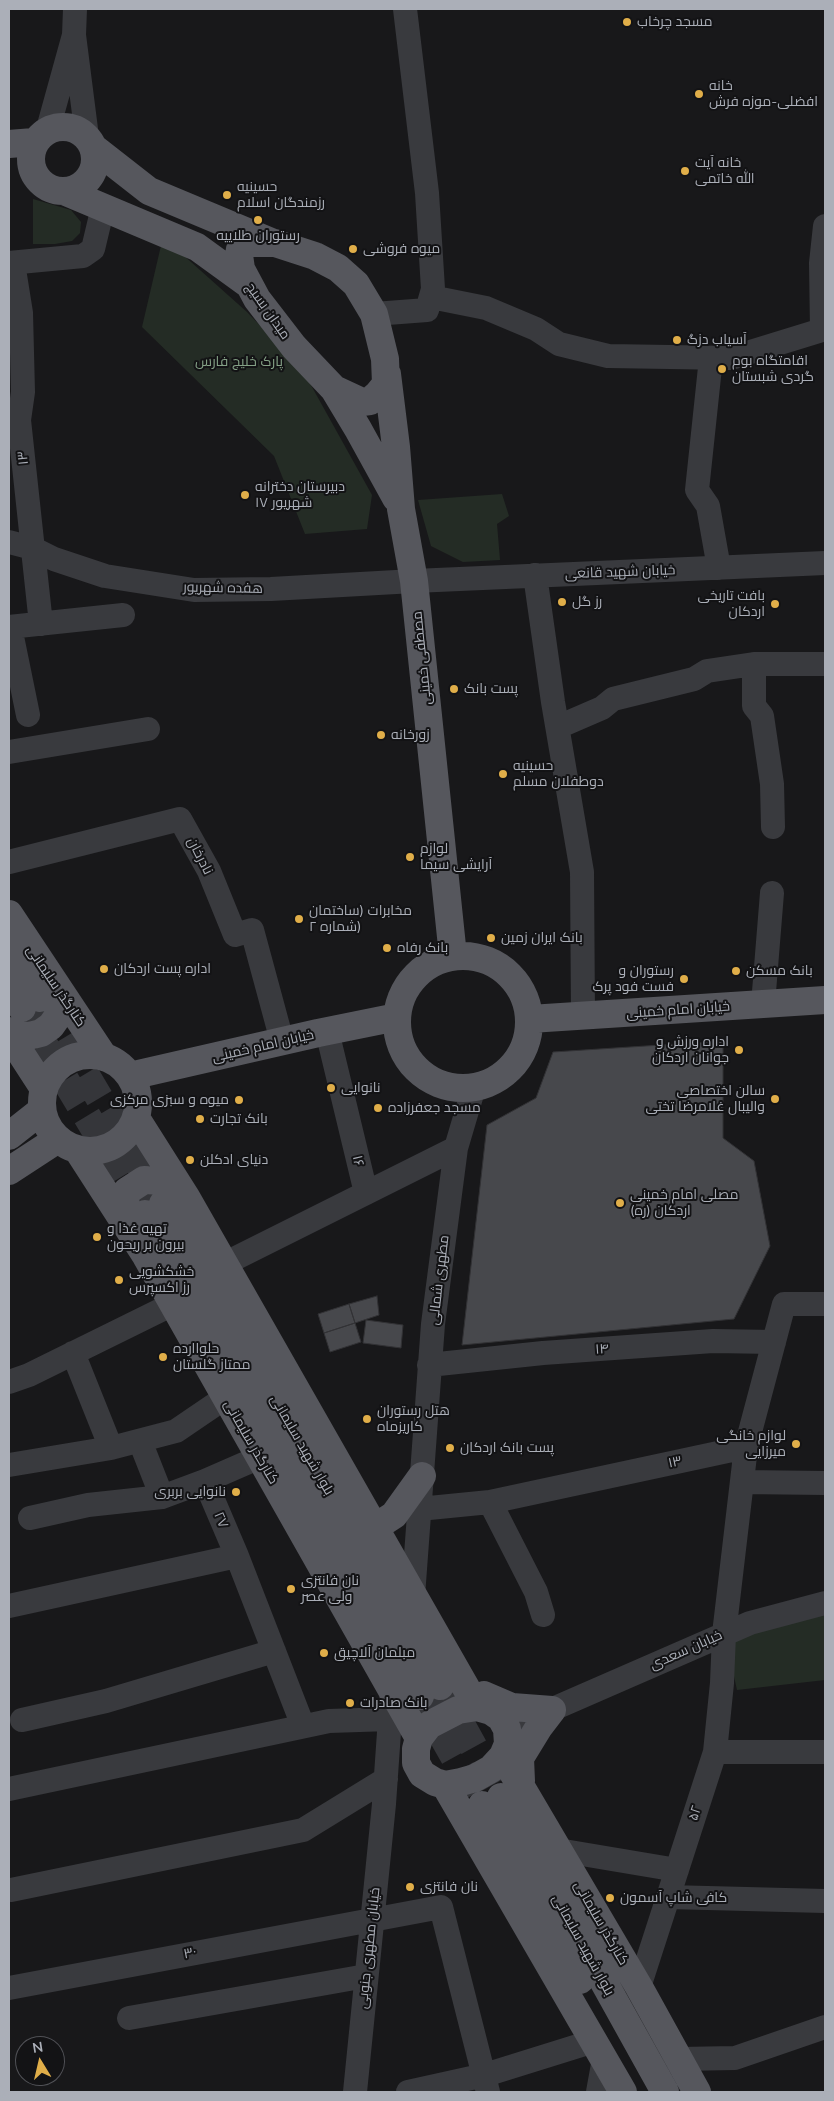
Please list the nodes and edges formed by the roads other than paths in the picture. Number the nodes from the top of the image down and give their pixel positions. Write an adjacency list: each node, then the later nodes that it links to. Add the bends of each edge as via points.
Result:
1 (75, 9): 3 (street)
2 (405, 9): 14 (street, via 427,193)
3 (74, 35): 4 (street); 5 (street)
4 (30, 138): 5 (main road, via 66,126 84,133); 7 (main road, via 29,160)
5 (90, 143): 8 (main road, via 95,167 85,183); 11 (main road, via 149,190)
6 (9, 166): 7 (main road)
7 (35, 178): 8 (main road, via 50,189)
8 (64, 191): 9 (main road)
9 (102, 207): 12 (street, via 94,249 83,256); 13 (main road, via 197,247)
10 (825, 226): 16 (street, via 821,263 822,330 731,358)
11 (275, 243): 13 (main road, میدان بسیچ, via 244,244 240,249 240,262); 15 (main road, میدان بسیچ, via 315,256 338,268 362,291)
12 (11, 263): 19 (street, ۱۳, via 21,313 22,392)
13 (248, 284): 18 (main road, میدان بسیچ, via 294,347)
14 (431, 297): 15 (street, via 428,310); 16 (street, via 486,308 536,329 559,344 608,356)
15 (374, 314): 17 (main road, میدان بسیچ)
16 (711, 358): 24 (street, via 697,490 708,506)
17 (387, 374): 18 (main road, میدان بسیچ, via 382,391 370,401 362,402); 20 (main road, مصطفی خمینی)
18 (334, 389): 20 (main road, مصطفی خمینی)
19 (14, 434): 22 (street, ۱۳)
20 (401, 509): 26 (main road, مصطفی خمینی)
21 (9, 542): 22 (street, هفده شهریور)
22 (32, 548): 26 (street, هفده شهریور, via 105,576 194,590); 28 (street, ۱۳)
23 (825, 564): 24 (street, خیابان شهید قانعی)
24 (719, 568): 25 (street, خیابان شهید قانعی)
25 (534, 575): 26 (street, خیابان شهید قانعی); 33 (street)
26 (414, 581): 41 (main road, مصطفی خمینی)
27 (122, 615): 28 (street)
28 (41, 624): 29 (street)
29 (10, 627): 32 (street)
30 (754, 664): 31 (street); 33 (street, via 707,671 694,679 613,699 602,708); 36 (street, via 754,706 762,716 772,784)
31 (825, 664)
32 (28, 715)
33 (558, 727): 45 (street, via 582,872)
34 (148, 729): 35 (street)
35 (9, 752)
36 (773, 827)
37 (9, 862): 50 (street, نادرخان, via 180,819 208,871 235,935 252,930)
38 (772, 893): 44 (street)
39 (9, 914): 42 (main road, کنارگذر سلیمانی)
40 (9, 953): 42 (main road)
41 (453, 956): 46 (main road, via 432,964 414,977 402,996); 47 (main road, via 475,956 496,964 514,978 525,997)
42 (33, 997): 49 (main road, via 61,1004 58,1016 41,1033 29,1036); 51 (main road, کنارگذر سلیمانی)
43 (825, 1000): 44 (main road, خیابان امام خمینی)
44 (763, 1004): 45 (main road, خیابان امام خمینی)
45 (583, 1016): 47 (main road, خیابان امام خمینی)
46 (397, 1017): 48 (main road, خیابان امام خمینی); 53 (main road, via 399,1037 406,1055 418,1071 435,1082 454,1087)
47 (530, 1019): 53 (main road, via 528,1038 508,1071 492,1082)
48 (327, 1031): 50 (main road, خیابان امام خمینی); 60 (street, ۱۶)
49 (9, 1033): 54 (main road)
50 (282, 1041): 52 (main road, خیابان امام خمینی)
51 (104, 1057): 52 (main road, via 118,1064); 54 (main road, via 89,1055 61,1065 51,1076)
52 (130, 1076): 55 (main road, via 138,1099)
53 (474, 1087): 58 (street, مطهری شمالی)
54 (43, 1100): 56 (main road); 57 (main road, via 48,1126)
55 (136, 1118): 57 (main road, via 122,1139 108,1148 93,1151); 61 (main road, کنارگذر سلیمانی)
56 (9, 1136)
57 (67, 1144): 59 (main road); 61 (main road, کنارگذر سلیمانی)
58 (456, 1148): 60 (street); 67 (street, مطهری شمالی)
59 (9, 1171)
60 (366, 1193): 62 (street)
61 (155, 1210): 62 (main road, کنارگذر سلیمانی); 63 (main road, کنارگذر سلیمانی); 92 (main road, بلوار شهید سلیمانی)
62 (224, 1264): 83 (main road, کنارگذر سلیمانی)
63 (173, 1304): 66 (street); 69 (main road, کنارگذر سلیمانی)
64 (825, 1304): 65 (street, via 784,1304)
65 (774, 1342): 67 (street, ۱۴, via 713,1340); 71 (street)
66 (73, 1353): 68 (street); 72 (street)
67 (429, 1365): 75 (street, مطهری شمالی)
68 (9, 1382)
69 (226, 1397): 70 (street, via 176,1431); 73 (main road, کنارگذر سلیمانی)
70 (140, 1441): 72 (street); 79 (street)
71 (746, 1447): 77 (street); 80 (street, ۱۳)
72 (112, 1448): 74 (street)
73 (260, 1457): 76 (street); 91 (main road, کنارگذر سلیمانی)
74 (9, 1465)
75 (422, 1476): 81 (street, مطهری شمالی); 83 (main road, via 394,1515)
76 (205, 1481): 79 (street); 84 (street, ۲۷)
77 (742, 1482): 78 (street); 89 (street)
78 (825, 1483)
79 (162, 1496): 82 (street, via 88,1505)
80 (490, 1502): 81 (street, ۱۳); 88 (street, via 536,1592)
81 (420, 1509): 85 (street, مطهری شمالی)
82 (30, 1518)
83 (374, 1528): 85 (main road, کنارگذر سلیمانی)
84 (237, 1556): 87 (street); 90 (street, ۲۷)
85 (413, 1596): 92 (main road, کنارگذر سلیمانی)
86 (825, 1603): 89 (street, خیابان سعدی, via 750,1622)
87 (9, 1606)
88 (543, 1615)
89 (724, 1634): 94 (street, خیابان سعدی); 100 (street, ۵۲)
90 (274, 1651): 96 (street, via 106,1701); 97 (street, ۲۷)
91 (392, 1689): 95 (street, خیابان مطهری جنوبی); 99 (main road, کنارگذر سلیمانی)
92 (441, 1689): 93 (main road, کنارگذر سلیمانی); 94 (main road, via 512,1707)
93 (476, 1707): 98 (main road, via 501,1718); 99 (main road, via 458,1710 429,1725)
94 (552, 1710): 98 (street, خیابان سعدی); 105 (main road, via 538,1727)
95 (390, 1719): 97 (street, via 329,1721); 102 (street, خیابان مطهری جنوبی)
96 (22, 1720)
97 (303, 1726): 104 (street)
98 (505, 1742): 103 (main road, via 491,1769 475,1778); 105 (main road, کنارگذر سلیمانی)
99 (418, 1751): 103 (main road, via 422,1774); 106 (street)
100 (715, 1752): 101 (street); 108 (street, ۵۲)
101 (825, 1752)
102 (386, 1779): 106 (street, خیابان مطهری جنوبی); 109 (street, via 303,1830)
103 (445, 1785): 118 (main road)
104 (9, 1789)
105 (502, 1796): 107 (main road, کنارگذر سلیمانی); 125 (main road, بلوار شهید سلیمانی); 126 (main road, بلوار شهید سلیمانی)
106 (384, 1804): 112 (street, خیابان مطهری جنوبی)
107 (558, 1850): 108 (street); 114 (main road, کنارگذر سلیمانی)
108 (677, 1870): 110 (street, ۵۲)
109 (11, 1890)
110 (668, 1897): 111 (street); 114 (street, ۵۲)
111 (825, 1901)
112 (372, 1918): 113 (street, خیابان مطهری جنوبی); 115 (street, ۳۰); 120 (street, ۳۰, via 441,1907)
113 (366, 1976): 116 (street); 121 (street, خیابان مطهری جنوبی)
114 (639, 1987): 119 (main road, کنارگذر سلیمانی)
115 (9, 1988)
116 (130, 2018)
117 (825, 2027): 119 (street, via 735,2058)
118 (599, 2050): 120 (street); 123 (street); 124 (main road)
119 (678, 2059): 127 (main road, کنارگذر سلیمانی)
120 (486, 2084): 122 (street)
121 (355, 2092)
122 (408, 2092)
123 (598, 2092)
124 (623, 2092)
125 (643, 2092)
126 (665, 2092)
127 (697, 2092)

